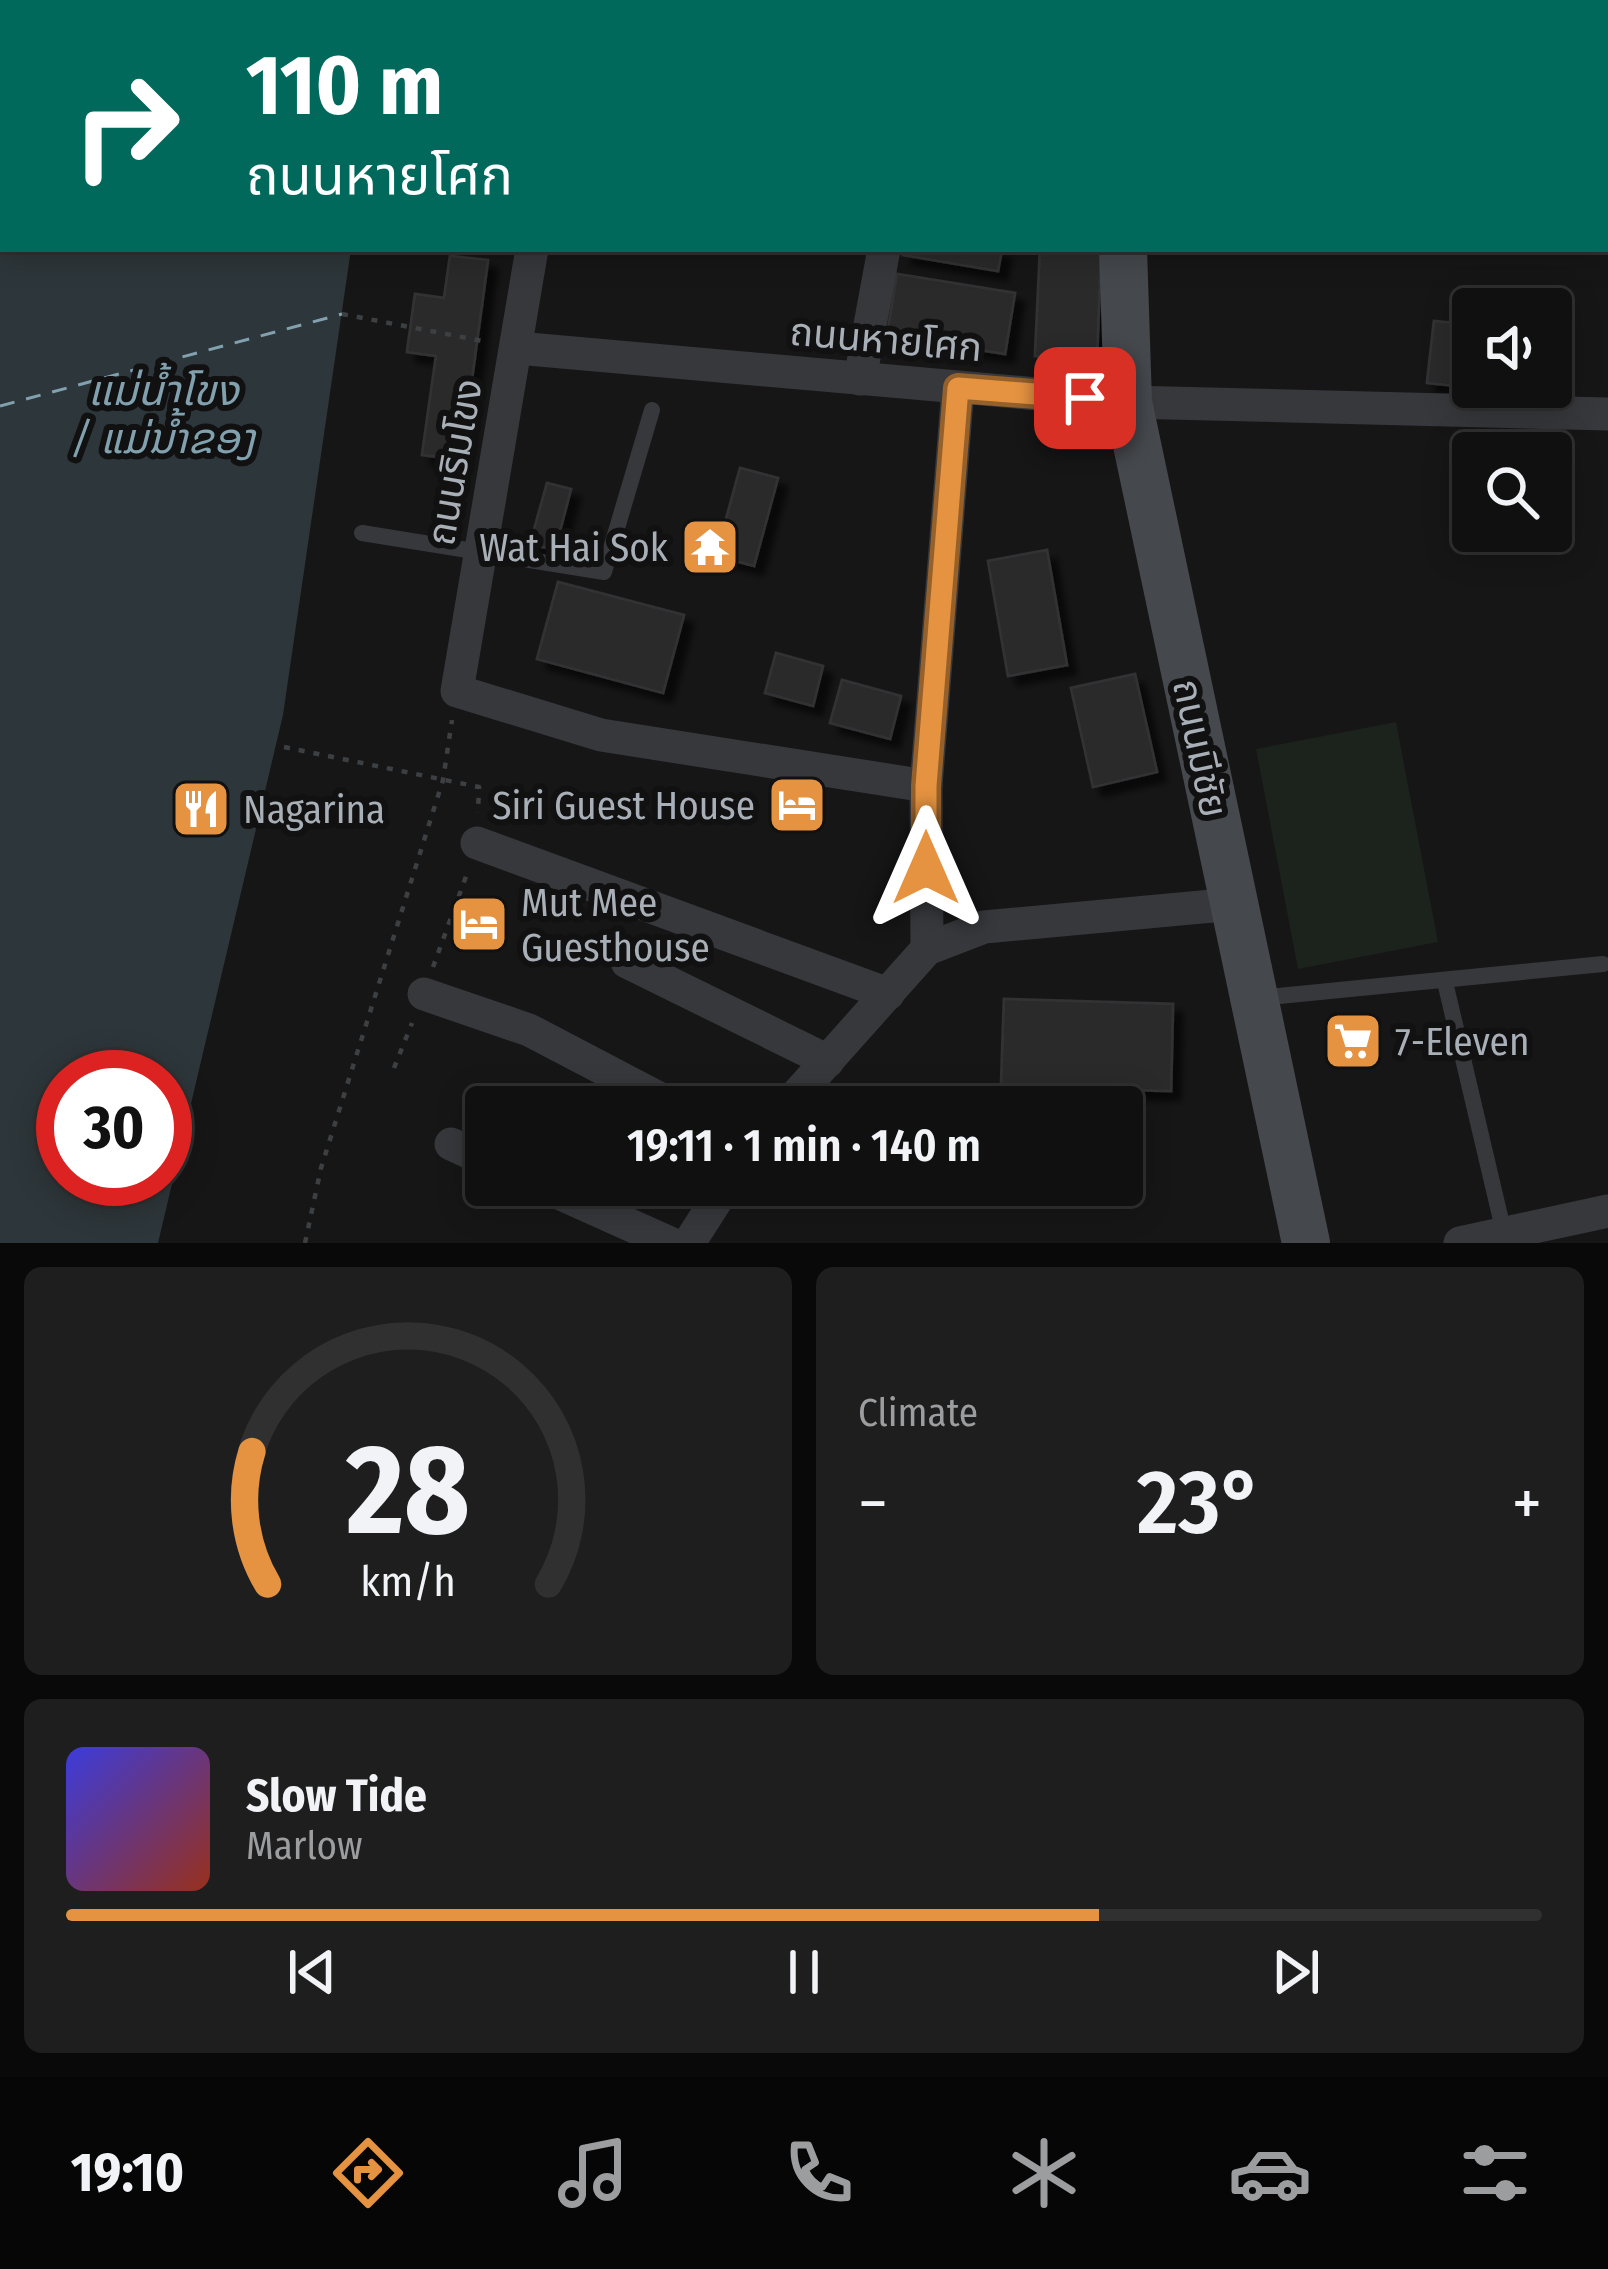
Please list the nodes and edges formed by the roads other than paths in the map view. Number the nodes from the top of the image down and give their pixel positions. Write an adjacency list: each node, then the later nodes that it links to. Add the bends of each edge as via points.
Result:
1 (532, 252): 4 (street, ถนนริมโขง)
2 (883, 252): 5 (street)
3 (1124, 252): 7 (street, ถนนมีชัย)
4 (518, 348): 5 (street, ถนนหายโศก); 11 (street, ถนนริมโขง)
5 (860, 379): 6 (street, ถนนหายโศก)
6 (958, 388): 7 (street, ถนนหายโศก); 12 (street)
7 (1128, 402): 9 (street, ถนนหายโศก); 14 (street, ถนนมีชัย)
8 (652, 410): 11 (lane, via 604,572)
9 (1608, 414)
10 (362, 532): 11 (lane)
11 (479, 553): 12 (street, ถนนริมโขง, via 457,691 601,735)
12 (926, 786): 15 (street)
13 (478, 843): 20 (street)
14 (1234, 904): 15 (street, via 984,927); 21 (street, ถนนมีชัย)
15 (927, 949): 20 (street)
16 (627, 962): 22 (street)
17 (1603, 964): 18 (lane)
18 (1445, 982): 21 (lane); 30 (lane)
19 (424, 994): 23 (street, via 529,1030)
20 (888, 994): 22 (street)
21 (1252, 999): 33 (street, ถนนมีชัย)
22 (828, 1060): 24 (street)
23 (636, 1086)
24 (805, 1086)
25 (451, 1144): 26 (street)
26 (465, 1150)
27 (588, 1206): 31 (street)
28 (713, 1206): 32 (street)
29 (1608, 1211): 30 (street)
30 (1504, 1233): 34 (street)
31 (670, 1243)
32 (689, 1243)
33 (1306, 1243)
34 (1460, 1243)

